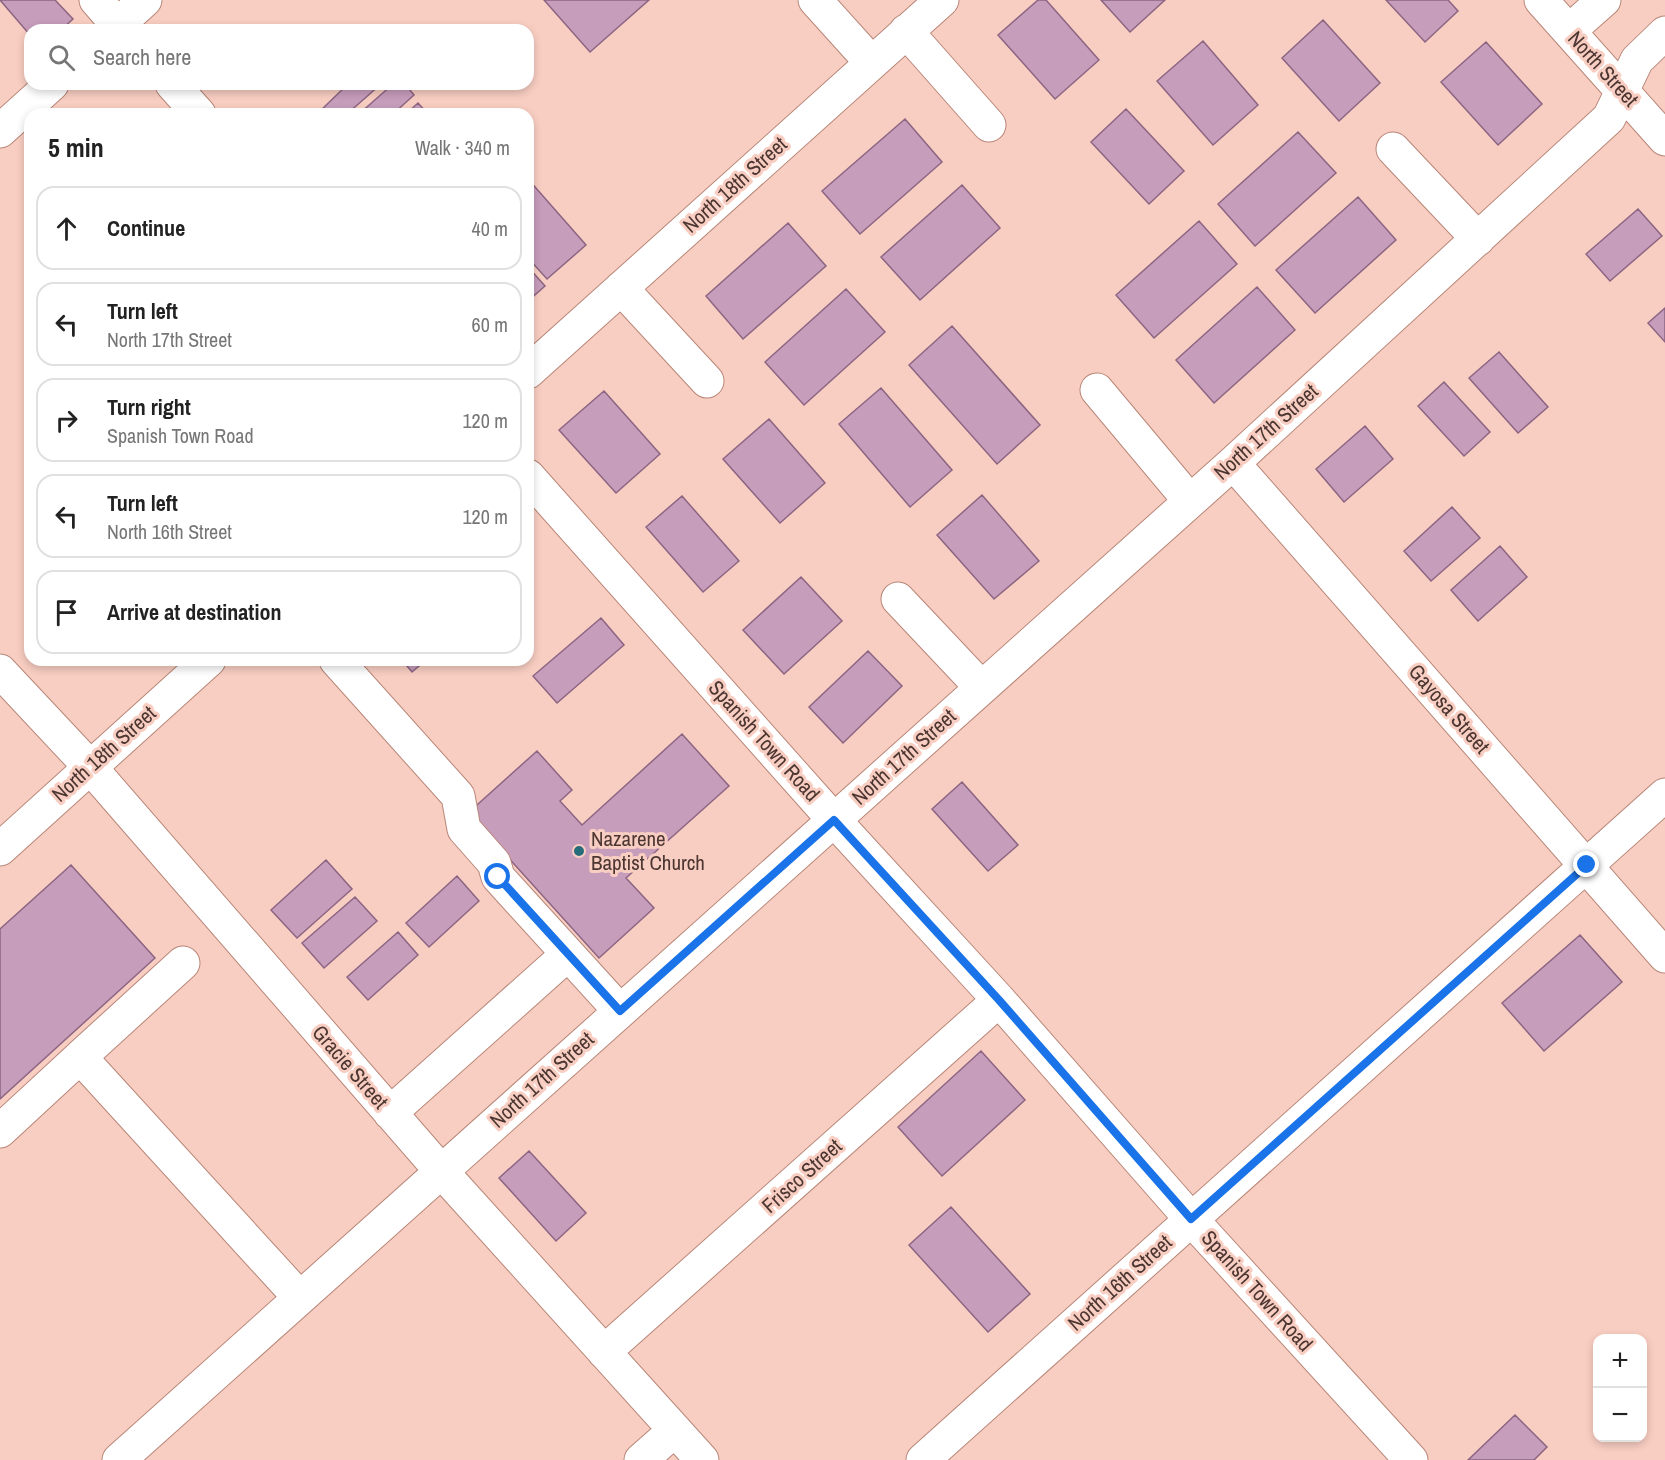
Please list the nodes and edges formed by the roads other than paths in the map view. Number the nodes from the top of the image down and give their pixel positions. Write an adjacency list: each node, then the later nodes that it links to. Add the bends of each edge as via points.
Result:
1 (96, 0): 7 (street)
2 (145, 0): 8 (street)
3 (815, 0): 12 (street)
4 (942, 0): 10 (street, North 18th Street)
5 (1541, 0): 9 (street, North Street)
6 (1604, 0): 9 (street)
7 (114, 24)
8 (121, 24)
9 (1569, 31): 15 (street, North Street)
10 (906, 32): 12 (street, North 18th Street); 19 (street)
11 (1665, 33): 15 (street, North 17th Street, via 1637,60)
12 (871, 62): 24 (street, North 18th Street)
13 (45, 90): 16 (street)
14 (177, 90): 17 (street)
15 (1622, 91): 21 (street, North Street); 23 (street, North 17th Street, via 1609,118)
16 (25, 108)
17 (194, 108)
18 (24, 109): 20 (street)
19 (989, 125)
20 (0, 131)
21 (1665, 139)
22 (1393, 149): 23 (street)
23 (1478, 239): 28 (street, North 17th Street)
24 (621, 288): 25 (street, North 18th Street); 26 (street)
25 (534, 367)
26 (707, 381)
27 (1097, 390): 30 (street)
28 (1233, 463): 30 (street, North 17th Street); 40 (street, Gayosa Street)
29 (534, 483): 38 (street, Spanish Town Road)
30 (1190, 501): 35 (street, North 17th Street)
31 (898, 599): 35 (street)
32 (202, 666): 36 (street, North 18th Street)
33 (341, 666): 41 (street, via 458,796 464,829 494,863 498,877)
34 (0, 671): 36 (street, Gracie Street)
35 (981, 687): 38 (street, North 17th Street)
36 (90, 767): 39 (street, North 18th Street); 47 (street, Gracie Street)
37 (1665, 795): 40 (street, North 16th Street)
38 (834, 820): 44 (street, Spanish Town Road); 45 (street, North 17th Street)
39 (0, 849)
40 (1587, 865): 42 (street, Gayosa Street); 50 (street, North 16th Street)
41 (568, 954): 45 (street); 47 (street)
42 (1665, 956)
43 (183, 963): 46 (street)
44 (999, 1000): 50 (street, Spanish Town Road); 52 (street, Frisco Street)
45 (620, 1011): 49 (street, North 17th Street)
46 (80, 1057): 48 (street); 51 (street)
47 (390, 1113): 49 (street, Gracie Street)
48 (0, 1131)
49 (441, 1171): 51 (street, North 17th Street); 52 (street, Gracie Street)
50 (1191, 1219): 57 (street, North 16th Street); 58 (street, Spanish Town Road)
51 (300, 1298): 54 (street, North 17th Street)
52 (604, 1352): 53 (street, Gracie Street)
53 (675, 1430): 55 (street); 56 (street, Gracie Street)
54 (119, 1460)
55 (641, 1460)
56 (702, 1460)
57 (923, 1460)
58 (1412, 1460)

